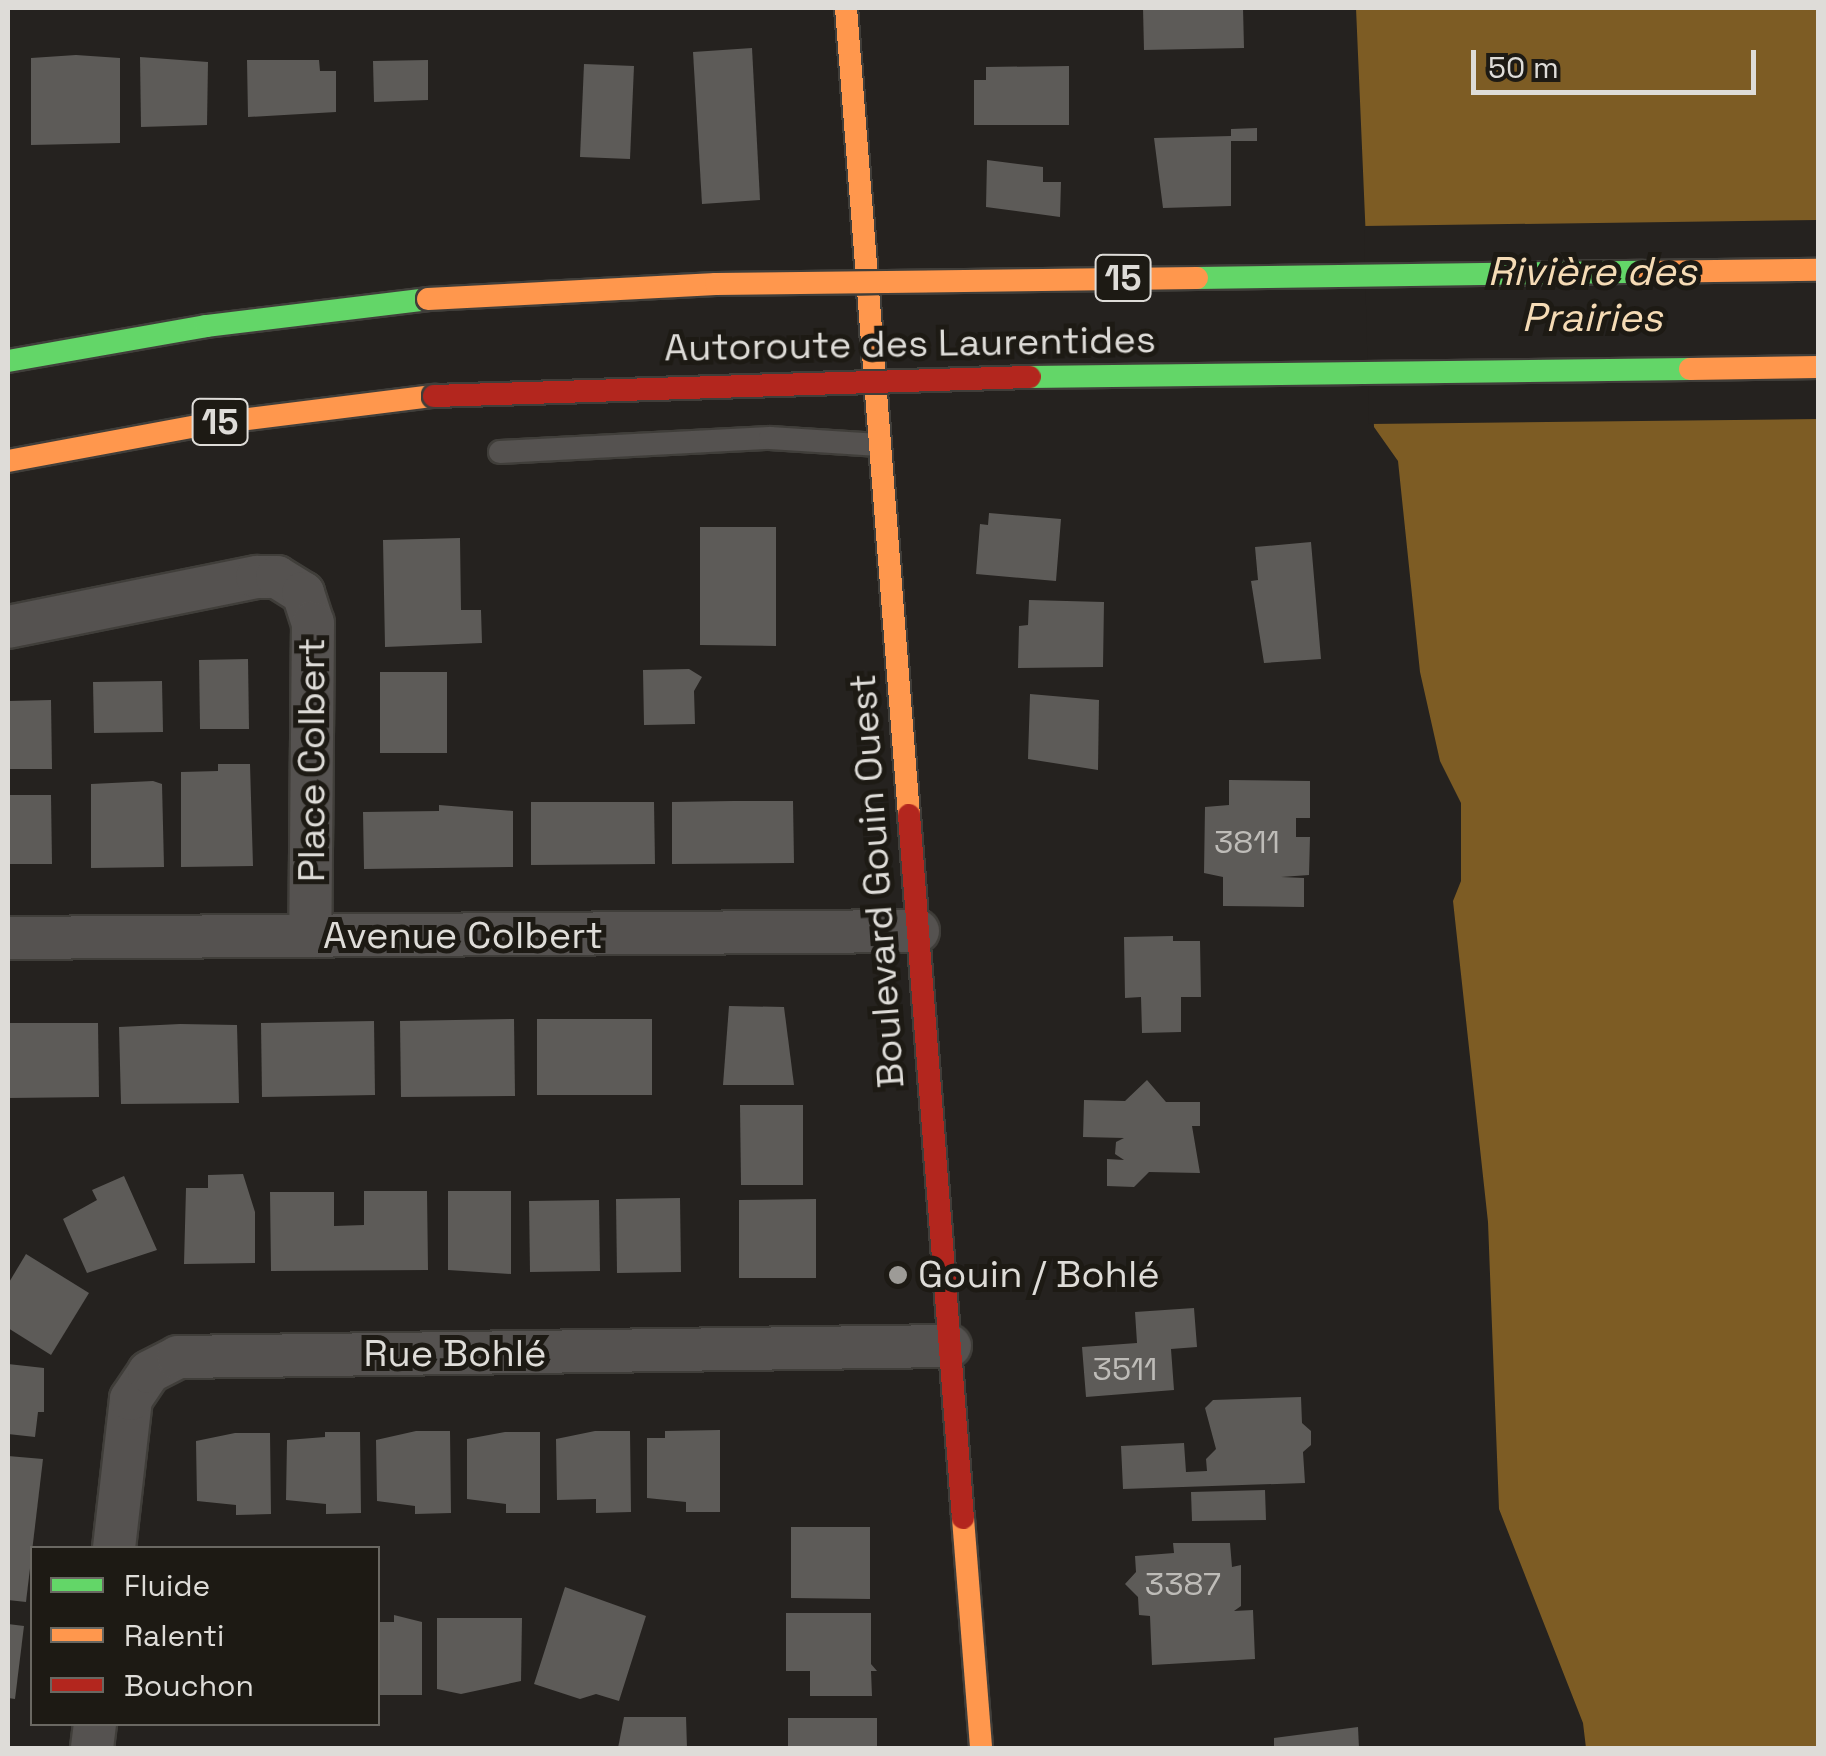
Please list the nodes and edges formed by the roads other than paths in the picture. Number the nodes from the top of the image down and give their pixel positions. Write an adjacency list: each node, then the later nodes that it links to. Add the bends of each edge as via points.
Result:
1 (846, 8): 5 (main road, Boulevard Gouin Ouest)
2 (1818, 270): 3 (main road, Autoroute des Laurentides / 15, bridge, via 716,284 428,300 206,326)
3 (8, 361)
4 (1818, 367): 7 (main road, Autoroute des Laurentides / 15, bridge, via 787,380 434,396 240,419)
5 (879, 445): 6 (lane, via 770,438); 9 (main road, Boulevard Gouin Ouest)
6 (500, 452)
7 (8, 461)
8 (8, 626): 10 (street, Place Colbert, via 257,576 278,577 303,594 313,623)
9 (918, 931): 10 (street, Avenue Colbert); 12 (main road, Boulevard Gouin Ouest)
10 (310, 936): 11 (street, Avenue Colbert)
11 (8, 938)
12 (950, 1346): 13 (street, Rue Bohlé, via 178,1357 149,1372 131,1398); 14 (main road, Boulevard Gouin Ouest)
13 (114, 1546)
14 (982, 1748)

